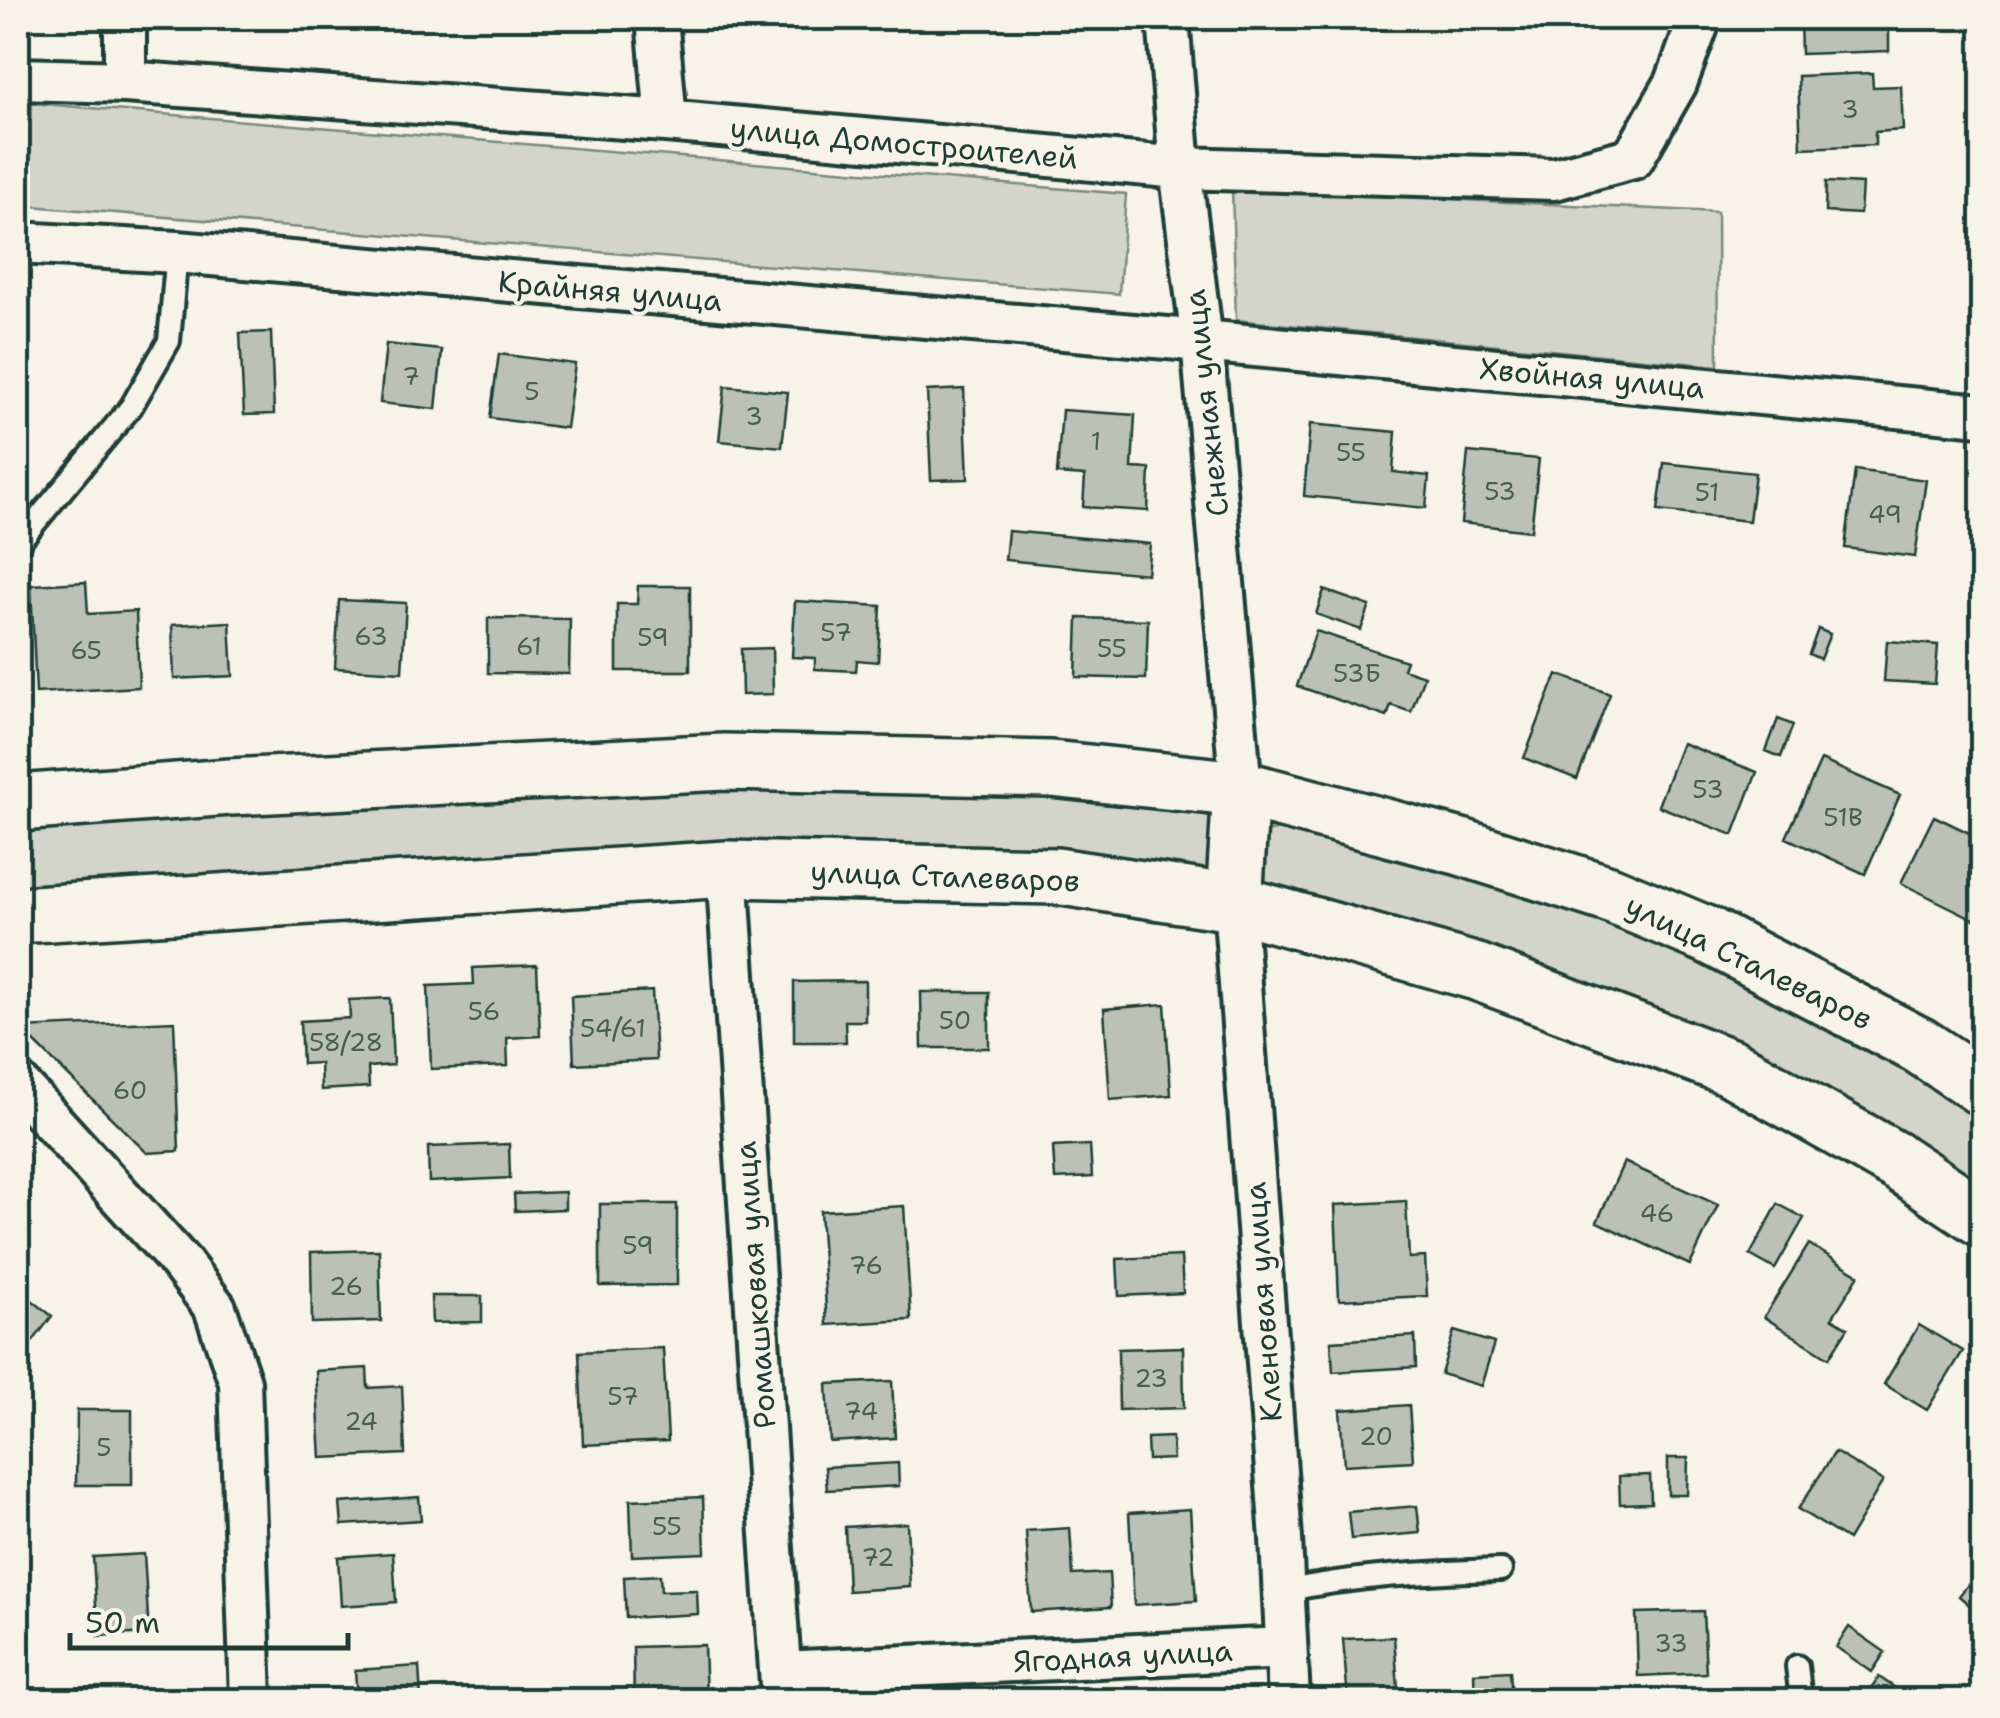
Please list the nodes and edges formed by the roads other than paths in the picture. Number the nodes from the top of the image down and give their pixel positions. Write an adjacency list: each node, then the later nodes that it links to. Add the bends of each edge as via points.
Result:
1 (124, 18): 6 (street)
2 (657, 18): 7 (street)
3 (1168, 18): 8 (street, Снежная улица)
4 (1700, 18): 8 (street, улица Домостроителей, via 1676,83 1633,158 1554,178)
5 (18, 79): 6 (street, улица Домостроителей)
6 (126, 82): 7 (street, улица Домостроителей)
7 (666, 121): 8 (street, улица Домостроителей)
8 (1180, 168): 11 (street, Снежная улица)
9 (18, 244): 10 (street, Крайняя улица)
10 (177, 252): 11 (street, Крайняя улица); 13 (lane, via 169,341 131,407)
11 (1202, 341): 12 (street, Хвойная улица); 14 (street, Снежная улица)
12 (1982, 414)
13 (18, 544)
14 (1241, 789): 15 (main road, улица Сталеваров, via 1051,769 724,762); 17 (main road); 20 (main road, улица Сталеваров, via 1609,894 1710,936 1920,1046)
15 (18, 803)
16 (727, 869): 17 (main road, улица Сталеваров, via 1056,876); 18 (main road, улица Сталеваров); 26 (street, Ромашковая улица)
17 (1234, 904): 21 (main road, улица Сталеваров, via 1477,972 1730,1066); 23 (street, Кленовая улица)
18 (18, 915)
19 (18, 1084): 27 (street, via 215,1308 240,1382)
20 (1982, 1087)
21 (1982, 1218)
22 (1501, 1570): 23 (lane, via 1323,1582)
23 (1284, 1591): 24 (street, Кленовая улица)
24 (1286, 1648): 26 (street, Ягодная улица); 28 (street, Кленовая улица)
25 (1797, 1666): 29 (lane)
26 (781, 1686)
27 (250, 1700)
28 (1289, 1700)
29 (1801, 1700)

